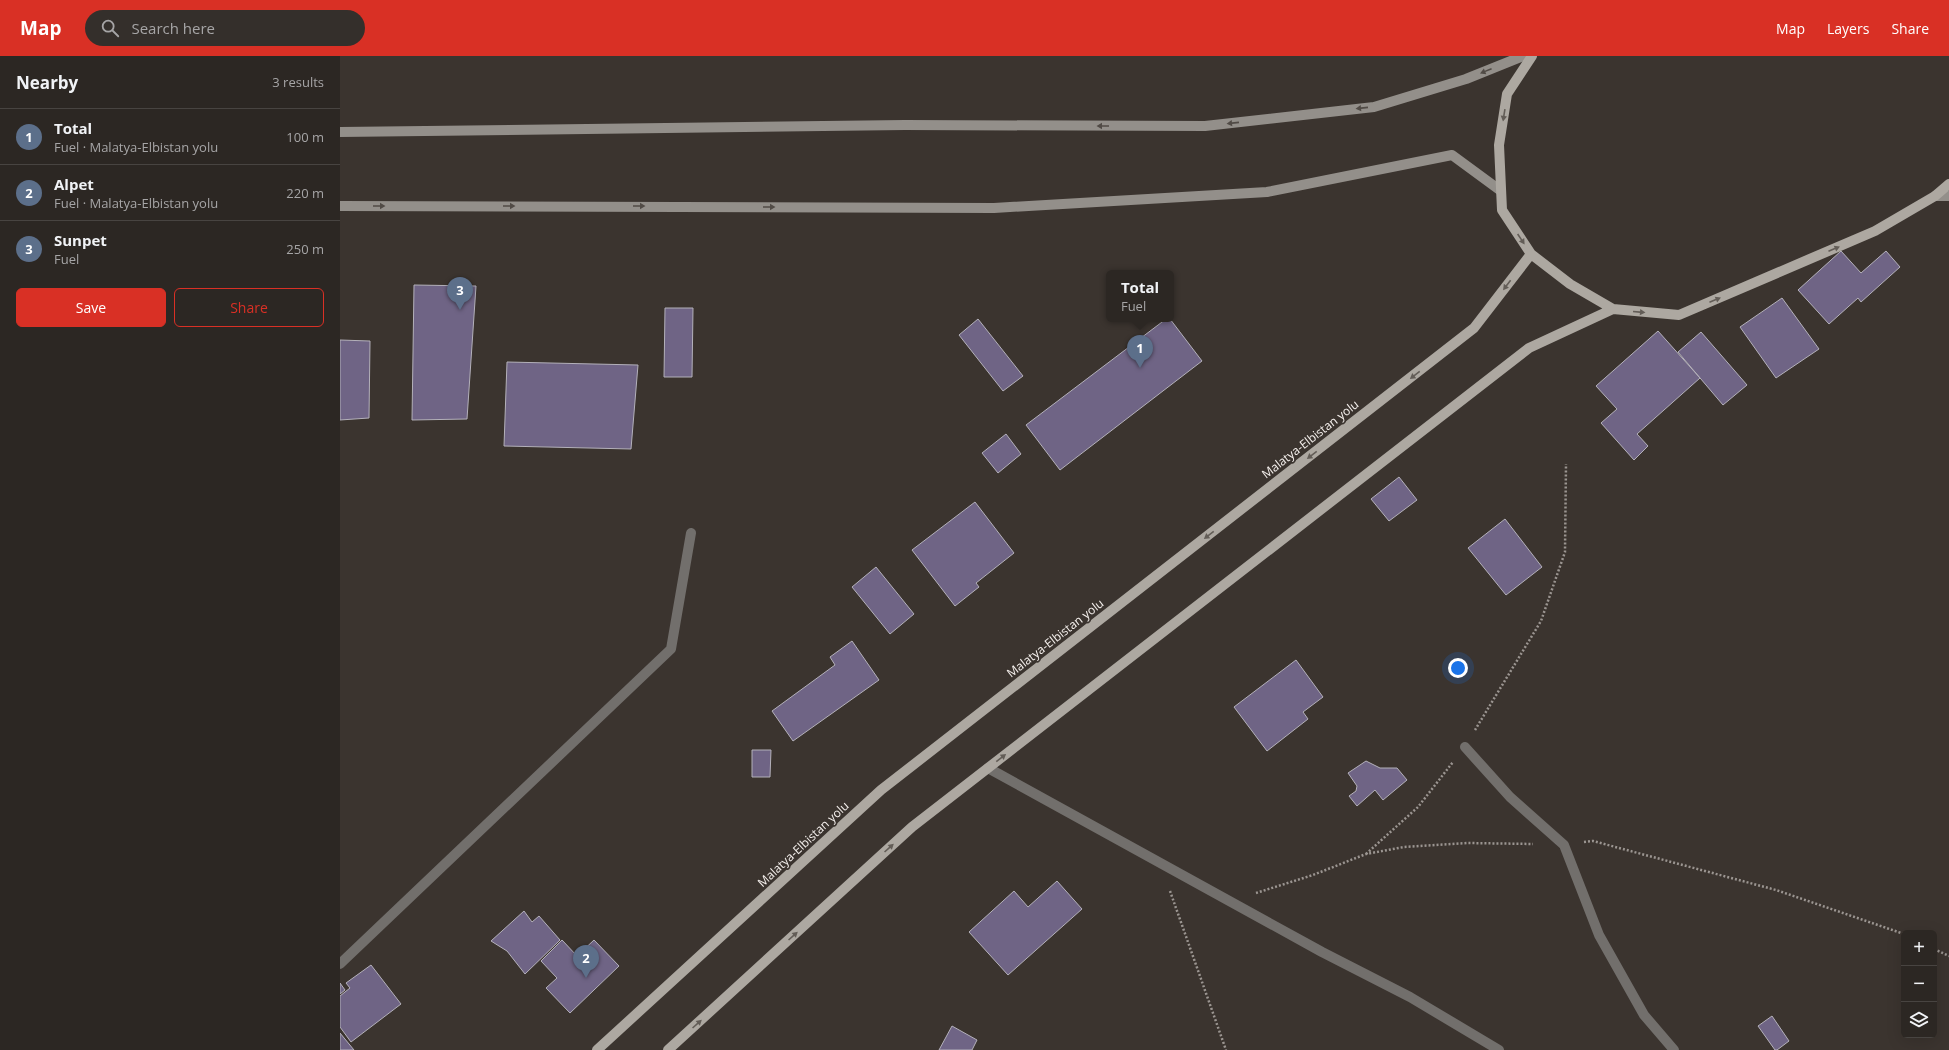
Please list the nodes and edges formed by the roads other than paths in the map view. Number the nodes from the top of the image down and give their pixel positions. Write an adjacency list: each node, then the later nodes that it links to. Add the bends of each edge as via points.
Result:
1 (1522, 56): 3 (main road, one-way to 3, via 1466,79 1374,107 1205,126 905,125)
2 (1532, 56): 5 (main road, one-way to 5, via 1508,94 1499,145)
3 (340, 132)
4 (1949, 184): 6 (main road)
5 (1501, 191): 8 (main road, one-way to 5, via 994,208 1267,192 1452,155); 9 (main road, one-way to 9, via 1502,210)
6 (1934, 196): 7 (main road); 10 (main road, one-way to 6, via 1679,315 1875,231)
7 (1949, 196)
8 (340, 206)
9 (1531, 254): 10 (main road, via 1570,284); 15 (main road, Malatya-Elbistan yolu, one-way to 15, via 1474,328 881,790)
10 (1613, 309): 13 (main road, one-way to 10, via 1529,348)
11 (691, 533): 14 (street, via 671,649)
12 (1465, 747): 18 (street, via 1510,797 1564,845 1600,934 1644,1015)
13 (988, 768): 16 (main road, one-way to 13, via 912,826); 17 (street, via 1322,952 1410,997)
14 (340, 964)
15 (597, 1050)
16 (668, 1050)
17 (1499, 1050)
18 (1674, 1050)

